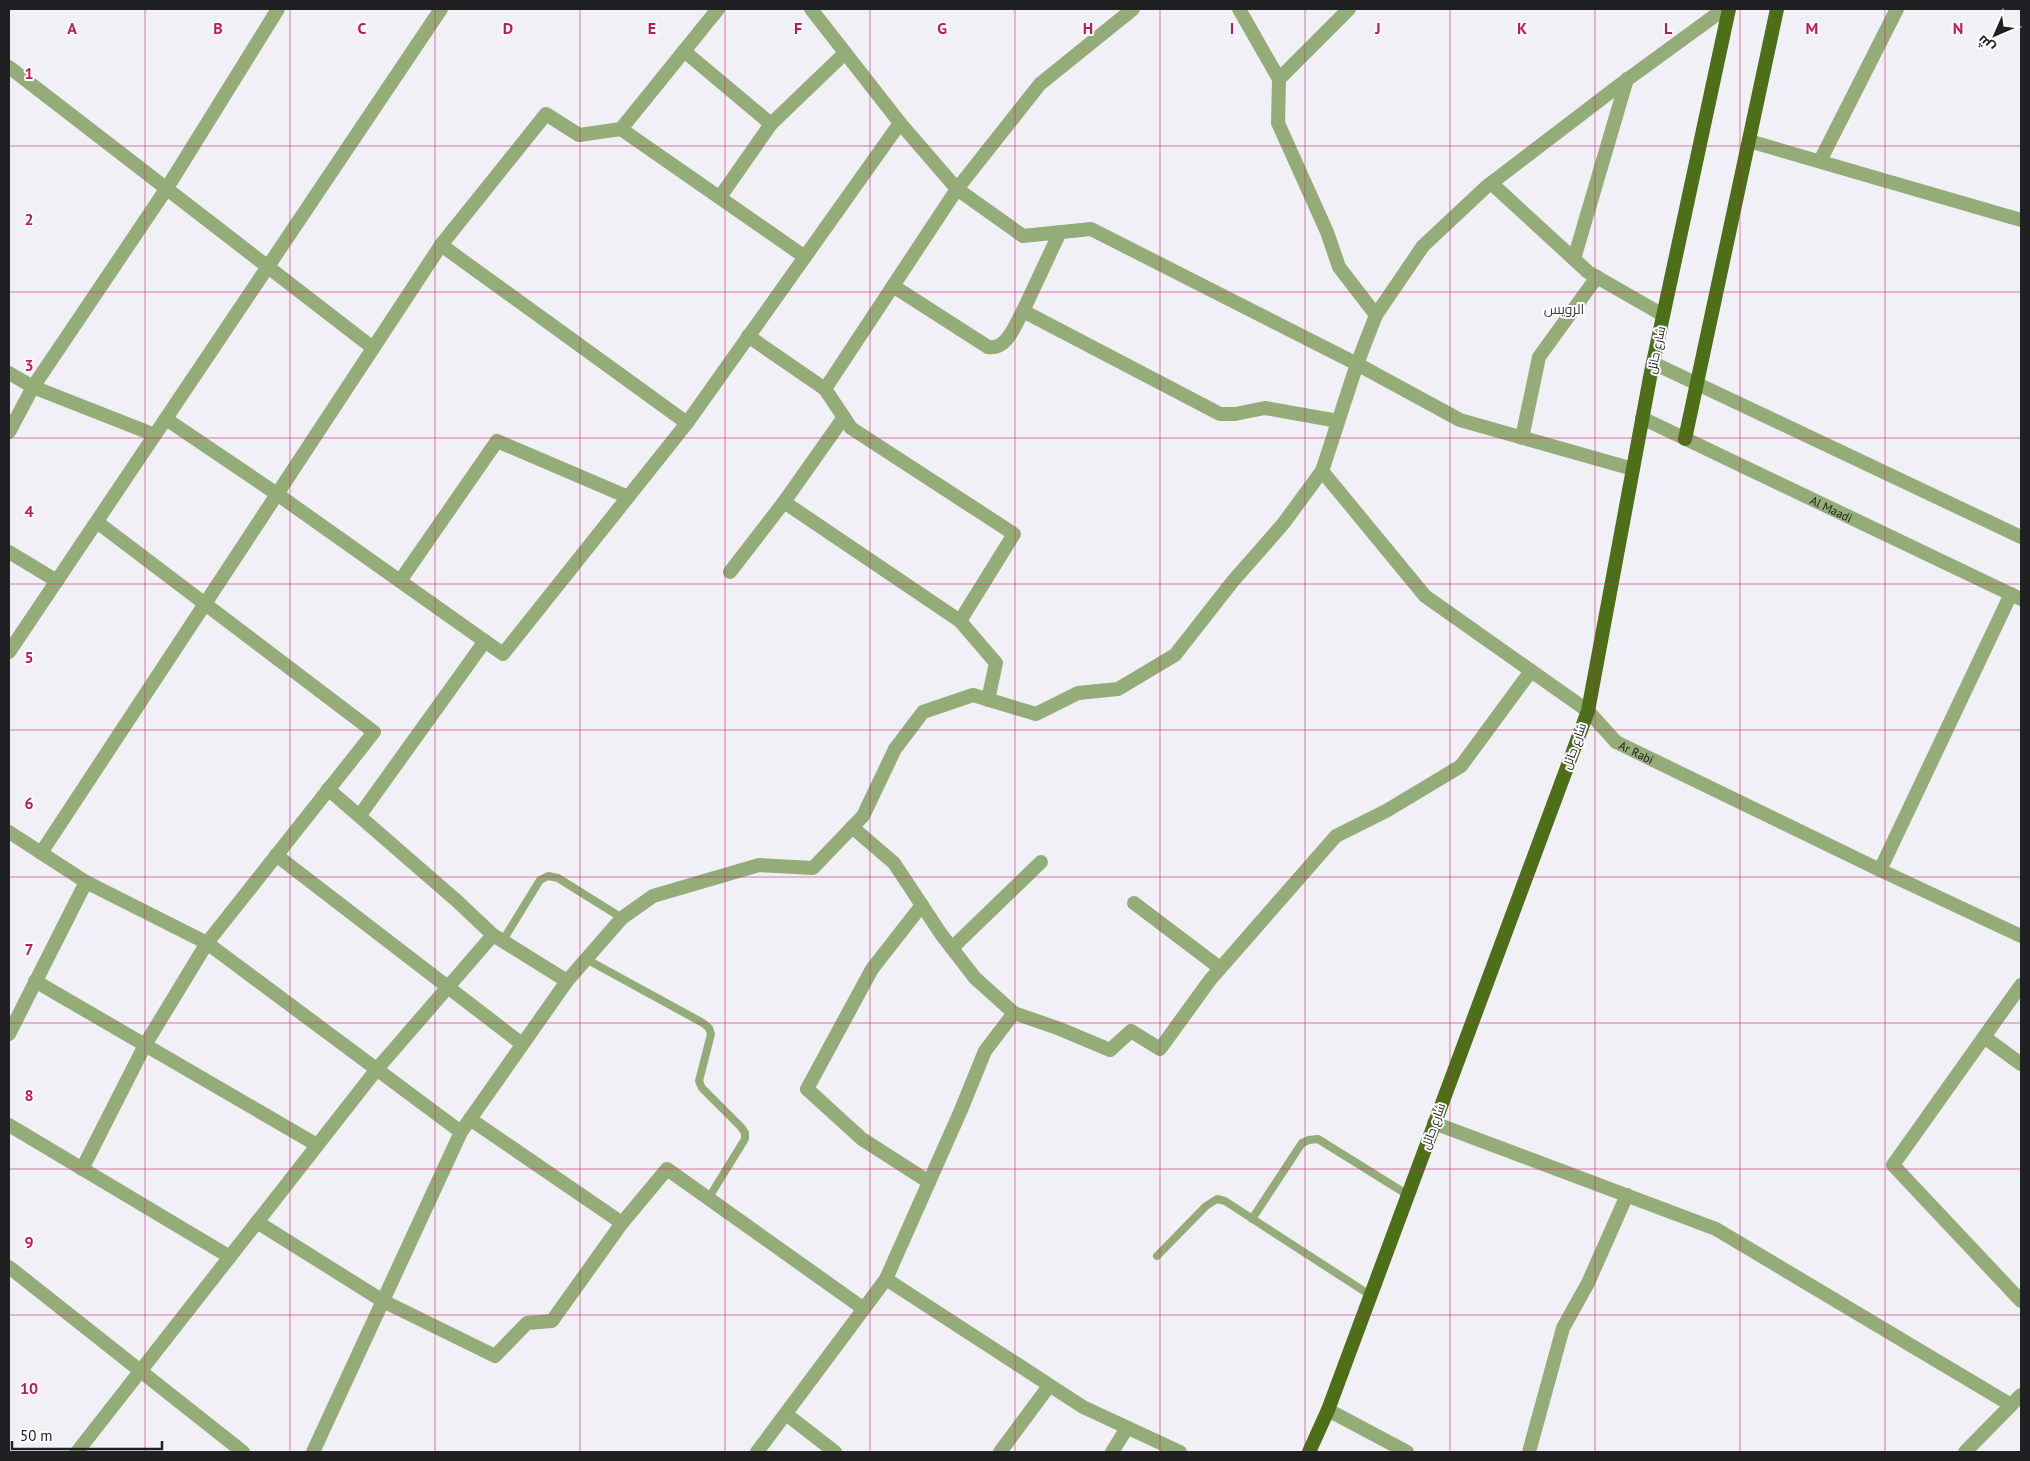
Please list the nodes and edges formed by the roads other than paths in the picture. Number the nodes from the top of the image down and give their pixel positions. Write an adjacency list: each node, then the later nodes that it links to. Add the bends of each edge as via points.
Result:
1 (278, 9): 23 (street)
2 (441, 9): 31 (street)
3 (718, 9): 12 (street)
4 (811, 9): 13 (street)
5 (1133, 9): 24 (street, via 1040,84)
6 (1239, 9): 15 (street)
7 (1349, 9): 15 (street)
8 (1724, 9): 16 (street)
9 (1729, 9): 36 (main road, شارع حائل)
10 (1777, 9): 20 (main road)
11 (1897, 9): 21 (street)
12 (684, 51): 18 (street); 19 (street)
13 (845, 53): 17 (street); 18 (street)
14 (9, 67): 23 (street)
15 (1278, 79): 35 (street, via 1278,123 1327,232 1339,267)
16 (1627, 80): 22 (street); 30 (street)
17 (900, 123): 24 (street); 29 (street)
18 (771, 124): 25 (street)
19 (621, 129): 25 (street); 28 (street, via 579,135 546,114)
20 (1749, 141): 21 (street); 42 (main road)
21 (1820, 161): 26 (street)
22 (1491, 183): 30 (street); 35 (street, via 1424,246)
23 (167, 188): 31 (street); 43 (street)
24 (957, 189): 27 (street, via 1023,236); 33 (street)
25 (720, 197): 29 (street)
26 (2021, 220)
27 (1060, 232): 34 (street); 40 (street, via 1091,229)
28 (441, 245): 38 (street); 49 (street)
29 (805, 257): 37 (street)
30 (1574, 259): 32 (street)
31 (268, 267): 38 (street); 47 (street)
32 (1597, 277): 36 (street); 52 (street, via 1539,357)
33 (893, 286): 34 (street, via 988,347 1002,344); 44 (street)
34 (1023, 311): 48 (street, via 1220,414 1265,408)
35 (1376, 315): 40 (street)
36 (1663, 315): 39 (main road, شارع حائل)
37 (748, 336): 44 (street); 49 (street)
38 (373, 348): 56 (street)
39 (1653, 363): 42 (street); 46 (main road, شارع حائل)
40 (1357, 364): 48 (street); 52 (street, via 1460,420)
41 (9, 373): 43 (street)
42 (1698, 383): 53 (main road); 60 (street)
43 (32, 387): 50 (street); 51 (street)
44 (826, 389): 45 (street)
45 (844, 417): 58 (street); 67 (street, via 851,428 1014,534)
46 (1642, 418): 53 (street, Al Maadi); 54 (main road, شارع حائل)
47 (166, 419): 51 (street); 56 (street)
48 (1338, 421): 55 (street)
49 (687, 423): 57 (street)
50 (9, 432)
51 (155, 434): 59 (street)
52 (1522, 438): 54 (street)
53 (1685, 439): 65 (street, Al Maadi)
54 (1633, 468): 72 (main road, شارع حائل)
55 (1322, 471): 70 (street, Ar Rabi, via 1424,596); 71 (street, via 1283,524 1174,655 1118,689 1078,693 1036,714)
56 (277, 494): 64 (street); 66 (street)
57 (628, 497): 64 (street, via 497,441); 68 (street, via 503,654)
58 (784, 502): 62 (street); 67 (street)
59 (97, 522): 63 (street); 66 (street)
60 (2021, 537)
61 (9, 552): 63 (street)
62 (730, 572)
63 (57, 580): 69 (street)
64 (400, 581): 68 (street)
65 (2016, 597): 80 (street)
66 (205, 605): 73 (street, via 374,732); 77 (street)
67 (960, 621): 71 (street, via 996,663)
68 (485, 641): 74 (street)
69 (9, 652)
70 (1531, 671): 72 (street, Ar Rabi); 90 (street, via 1461,766 1386,811 1336,836)
71 (988, 700): 75 (street, via 973,695 922,712 895,749 863,816)
72 (1588, 711): 80 (street, Ar Rabi, via 1616,742); 103 (main road, شارع حائل)
73 (328, 789): 74 (street); 78 (street)
74 (360, 815): 86 (street)
75 (852, 827): 83 (street, via 894,862); 84 (street, via 812,868 759,865 653,896)
76 (9, 832): 77 (street)
77 (41, 853): 81 (street)
78 (276, 855): 87 (street); 94 (street)
79 (1041, 862): 88 (street)
80 (1880, 870): 85 (street, Ar Rabi)
81 (86, 882): 87 (street); 91 (street)
82 (1134, 903): 90 (street)
83 (922, 905): 88 (street); 108 (street, via 872,969 807,1089 862,1139)
84 (622, 918): 86 (lane, via 558,878 548,876 540,880); 89 (street)
85 (2021, 936)
86 (497, 938): 92 (street); 94 (street)
87 (207, 944): 99 (street); 101 (street)
88 (952, 948): 95 (street, via 975,978)
89 (586, 959): 92 (street); 111 (lane, via 709,1028 698,1081 742,1127 745,1139)
90 (1220, 968): 95 (street, via 1160,1049 1131,1031 1110,1050)
91 (36, 981): 96 (street); 99 (street)
92 (567, 981): 98 (street)
93 (2021, 985): 97 (street)
94 (448, 987): 98 (street); 101 (street)
95 (1014, 1013): 108 (street, via 985,1051)
96 (9, 1034)
97 (1984, 1037): 100 (street); 121 (street, via 1893,1165)
98 (522, 1044): 102 (street)
99 (145, 1045): 106 (street); 107 (street)
100 (2021, 1064)
101 (377, 1069): 105 (street); 106 (street)
102 (470, 1119): 105 (street); 114 (street)
103 (1434, 1123): 109 (main road, شارع حائل); 110 (street)
104 (9, 1125): 107 (street)
105 (462, 1132): 120 (street)
106 (317, 1145): 113 (street)
107 (82, 1169): 116 (street)
108 (929, 1182): 118 (street)
109 (1408, 1194): 112 (lane, via 1318,1139 1309,1140 1302,1143); 119 (main road, شارع حائل)
110 (1627, 1195): 126 (street, via 1716,1229); 140 (street, via 1588,1283 1563,1328)
111 (708, 1199): 114 (street, via 667,1169); 122 (street)
112 (1252, 1218): 115 (lane, via 1217,1199 1206,1206); 119 (lane)
113 (257, 1222): 116 (street); 120 (street)
114 (622, 1223): 120 (street, via 552,1322 527,1323 495,1356)
115 (1157, 1256)
116 (230, 1257): 123 (street)
117 (9, 1267): 123 (street)
118 (886, 1279): 122 (street); 124 (street)
119 (1370, 1295): 127 (main road, شارع حائل)
120 (383, 1301): 132 (street)
121 (2021, 1301)
122 (864, 1309): 128 (street)
123 (141, 1372): 130 (street); 131 (street)
124 (1049, 1386): 129 (street); 135 (street)
125 (2021, 1395): 126 (street)
126 (2011, 1405): 141 (street)
127 (1328, 1410): 138 (main road, شارع حائل); 139 (street)
128 (786, 1414): 133 (street); 134 (street)
129 (1127, 1428): 136 (street); 137 (street)
130 (77, 1452)
131 (243, 1452)
132 (313, 1452)
133 (757, 1452)
134 (835, 1452)
135 (1000, 1452)
136 (1112, 1452)
137 (1180, 1452)
138 (1309, 1452)
139 (1407, 1452)
140 (1529, 1452)
141 (1965, 1452)

